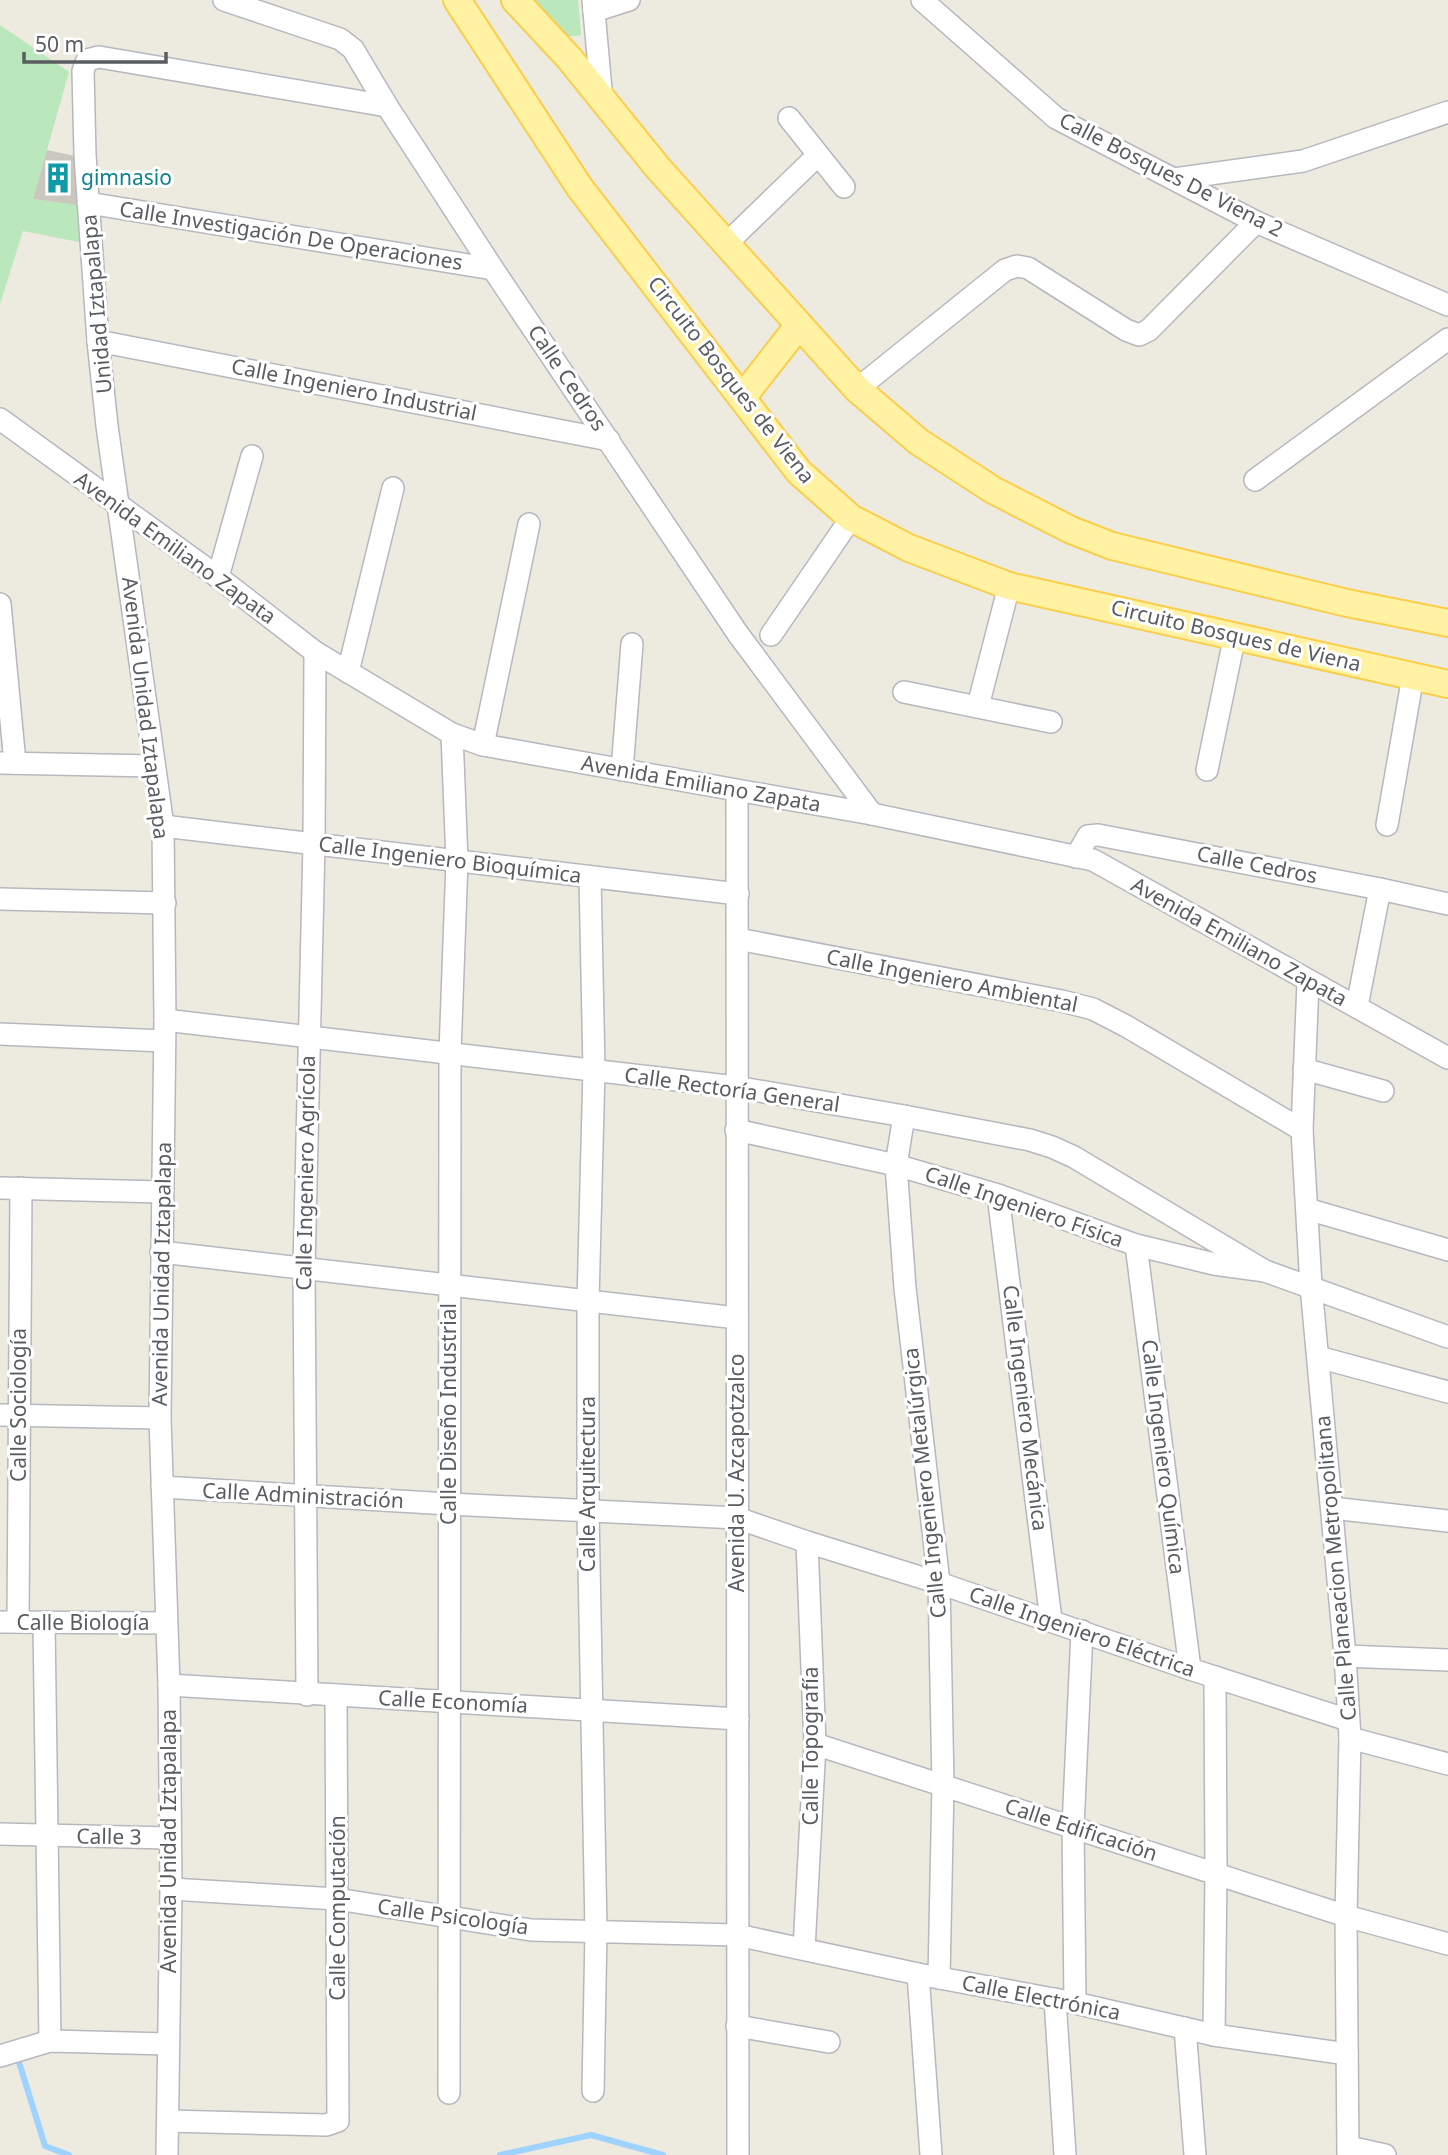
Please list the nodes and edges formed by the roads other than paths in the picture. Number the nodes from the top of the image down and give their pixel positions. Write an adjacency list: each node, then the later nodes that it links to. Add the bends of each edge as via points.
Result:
1 (224, 0): 8 (street, Calle Cedros, via 348,42)
2 (457, 0): 23 (main road, Circuito Bosques de Viena, via 580,188)
3 (515, 0): 7 (main road)
4 (629, 0): 6 (street)
5 (922, 0): 12 (street, Calle Bosques De Viena 2, via 1056,118)
6 (593, 5): 7 (street)
7 (602, 101): 16 (main road)
8 (387, 106): 14 (street, Unidad Iztapalapa, via 99,57 87,60 83,71); 17 (street, Calle Cedros)
9 (1448, 112): 12 (street, via 1303,161)
10 (789, 118): 11 (street)
11 (818, 155): 13 (street); 16 (street)
12 (1174, 178): 15 (street, Calle Bosques De Viena 2)
13 (844, 187)
14 (88, 203): 17 (street, Calle Investigación De Operaciones); 21 (street, Unidad Iztapalapa)
15 (1256, 222): 18 (street, Calle Bosques De Viena 2); 22 (street, via 1139,335 1028,268 1017,266 1005,270)
16 (726, 244): 19 (main road)
17 (493, 269): 25 (street, Calle Cedros)
18 (1448, 305)
19 (799, 326): 22 (main road); 23 (main road)
20 (1448, 339): 27 (street)
21 (98, 341): 25 (street, Calle Ingeniero Industrial); 29 (street, Unidad Iztapalapa)
22 (857, 388): 35 (main road, via 919,442 993,490 1071,530 1112,546)
23 (742, 398): 30 (main road, Circuito Bosques de Viena, via 799,472)
24 (0, 419): 29 (street, Avenida Emiliano Zapata)
25 (609, 440): 53 (street, Calle Cedros, via 738,634)
26 (252, 456): 32 (street)
27 (1255, 480)
28 (393, 488): 40 (street)
29 (118, 506): 32 (street, Avenida Emiliano Zapata); 49 (street, Avenida Unidad Iztapalapa)
30 (851, 518): 33 (main road, Circuito Bosques de Viena, via 909,548); 36 (street)
31 (529, 524): 47 (street)
32 (218, 577): 39 (street, Avenida Emiliano Zapata)
33 (1009, 586): 37 (main road, Circuito Bosques de Viena); 44 (street)
34 (1, 604): 48 (street)
35 (1448, 623)
36 (771, 635)
37 (1234, 635): 41 (main road, Circuito Bosques de Viena); 51 (street)
38 (632, 644): 50 (street)
39 (315, 652): 40 (street, Avenida Emiliano Zapata); 56 (street, Calle Ingeniero Agrícola)
40 (348, 672): 46 (street, Avenida Emiliano Zapata)
41 (1413, 676): 42 (main road, Circuito Bosques de Viena); 54 (street)
42 (1448, 684)
43 (904, 692): 44 (street)
44 (978, 706): 45 (street)
45 (1051, 722)
46 (452, 734): 47 (street, Avenida Emiliano Zapata); 58 (street, Calle Diseño Industrial)
47 (483, 745): 50 (street, Avenida Emiliano Zapata)
48 (7, 763): 49 (street)
49 (154, 766): 55 (street, Avenida Unidad Iztapalapa)
50 (622, 770): 52 (street, Avenida Emiliano Zapata)
51 (1207, 770)
52 (737, 792): 53 (street, Avenida Emiliano Zapata); 61 (street, Avenida U. Azcapotzalco)
53 (872, 814): 57 (street, Avenida Emiliano Zapata)
54 (1387, 825)
55 (163, 826): 56 (street, Calle Ingeniero Bioquímica); 63 (street, Avenida Unidad Iztapalapa)
56 (314, 844): 58 (street, Calle Ingeniero Bioquímica); 70 (street, Calle Ingeniero Agrícola)
57 (1076, 857): 60 (street, Calle Cedros, via 1088,836 1098,835); 66 (street, Avenida Emiliano Zapata, via 1093,860)
58 (457, 861): 59 (street, Calle Ingeniero Bioquímica); 71 (street, Calle Diseño Industrial)
59 (590, 877): 61 (street, Calle Ingeniero Bioquímica); 74 (street, Calle Arquitectura)
60 (1380, 889): 64 (street, Calle Cedros); 67 (street)
61 (738, 894): 65 (street, Avenida U. Azcapotzalco)
62 (0, 900): 63 (street)
63 (165, 903): 68 (street, Avenida Unidad Iztapalapa)
64 (1448, 904)
65 (738, 939): 75 (street, Avenida U. Azcapotzalco); 79 (street, Calle Ingeniero Ambiental, via 1093,1009)
66 (1308, 982): 67 (street, Avenida Emiliano Zapata); 73 (street, Calle Planeacion Metropolitana)
67 (1357, 1006): 72 (street, Avenida Emiliano Zapata)
68 (164, 1030): 69 (street, Calle Rectoría General); 70 (street, Calle Rectoría General); 82 (street, Avenida Unidad Iztapalapa)
69 (0, 1034)
70 (308, 1037): 71 (street, Calle Rectoría General); 88 (street, Calle Ingeniero Agrícola)
71 (450, 1053): 74 (street, Calle Rectoría General); 90 (street, Calle Diseño Industrial)
72 (1448, 1058)
73 (1304, 1069): 76 (street); 79 (street, Calle Planeacion Metropolitana)
74 (594, 1070): 75 (street, Calle Rectoría General); 92 (street, Calle Arquitectura)
75 (736, 1087): 77 (street, Calle Rectoría General); 78 (street, Avenida U. Azcapotzalco)
76 (1383, 1091)
77 (904, 1115): 80 (street, Calle Ingeniero Metalúrgica); 89 (street, Calle Rectoría General, via 1052,1147)
78 (736, 1130): 80 (street, Calle Ingeniero Física); 93 (street, Avenida U. Azcapotzalco)
79 (1302, 1130): 84 (street, Calle Planeacion Metropolitana)
80 (896, 1165): 83 (street, Calle Ingeniero Física); 107 (street, Calle Ingeniero Metalúrgica, via 905,1289)
81 (10, 1188): 82 (street); 97 (street, Calle Sociología)
82 (162, 1192): 87 (street, Avenida Unidad Iztapalapa)
83 (998, 1195): 85 (street, Calle Ingeniero Física); 108 (street, Calle Ingeniero Mecánica)
84 (1307, 1209): 86 (street); 91 (street, Calle Planeacion Metropolitana)
85 (1136, 1245): 89 (street, Calle Ingeniero Física); 115 (street, Calle Ingeniero Química)
86 (1448, 1250)
87 (161, 1252): 88 (street); 98 (street, Avenida Unidad Iztapalapa)
88 (304, 1269): 90 (street); 100 (street, Calle Ingeniero Agrícola)
89 (1265, 1271): 91 (street, Calle Ingeniero Física)
90 (449, 1285): 92 (street); 101 (street, Calle Diseño Industrial)
91 (1311, 1286): 94 (street, Calle Ingeniero Física); 95 (street, Calle Planeacion Metropolitana)
92 (588, 1301): 93 (street); 103 (street, Calle Arquitectura)
93 (737, 1318): 104 (street, Avenida U. Azcapotzalco)
94 (1448, 1337)
95 (1318, 1357): 96 (street); 102 (street, Calle Planeacion Metropolitana)
96 (1448, 1392)
97 (9, 1415): 98 (street); 109 (street, Calle Sociología)
98 (160, 1418): 99 (street, Avenida Unidad Iztapalapa)
99 (162, 1487): 100 (street, Calle Administración); 111 (street, Avenida Unidad Iztapalapa)
100 (308, 1496): 101 (street, Calle Administración); 118 (street, Calle Ingeniero Agrícola)
101 (449, 1504): 103 (street, Calle Administración); 120 (street, Calle Diseño Industrial)
102 (1332, 1508): 105 (street); 113 (street, Calle Planeacion Metropolitana)
103 (588, 1511): 104 (street, Calle Administración); 121 (street, Calle Arquitectura)
104 (737, 1518): 106 (street, Calle Ingeniero Eléctrica); 122 (street, Avenida U. Azcapotzalco)
105 (1448, 1521)
106 (807, 1542): 107 (street, Calle Ingeniero Eléctrica); 124 (street, Calle Topografía)
107 (939, 1583): 108 (street, Calle Ingeniero Eléctrica); 126 (street, Calle Ingeniero Metalúrgica)
108 (1051, 1620): 112 (street, Calle Ingeniero Eléctrica)
109 (9, 1622): 110 (street, Calle Biología)
110 (44, 1623): 111 (street, Calle Biología); 129 (street)
111 (166, 1623): 117 (street, Avenida Unidad Iztapalapa)
112 (1082, 1631): 115 (street, Calle Ingeniero Eléctrica); 127 (street)
113 (1346, 1656): 114 (street); 123 (street, Calle Planeacion Metropolitana)
114 (1448, 1660)
115 (1190, 1669): 116 (street, Calle Ingeniero Eléctrica)
116 (1215, 1677): 123 (street, Calle Ingeniero Eléctrica); 131 (street)
117 (169, 1685): 118 (street, Calle Economía); 130 (street, Avenida Unidad Iztapalapa)
118 (307, 1695): 119 (street, Calle Economía)
119 (336, 1695): 120 (street, Calle Economía); 133 (street, Calle Computación)
120 (449, 1701): 121 (street, Calle Economía); 135 (street, Calle Diseño Industrial)
121 (590, 1710): 122 (street, Calle Economía); 136 (street, Calle Arquitectura)
122 (738, 1719): 137 (street, Avenida U. Azcapotzalco)
123 (1349, 1729): 125 (street, Calle Ingeniero Eléctrica); 134 (street, Calle Planeacion Metropolitana)
124 (816, 1744): 126 (street, Calle Edificación); 139 (street, Calle Topografía)
125 (1448, 1764)
126 (943, 1785): 127 (street, Calle Edificación); 140 (street, Calle Ingeniero Metalúrgica)
127 (1073, 1827): 131 (street, Calle Edificación); 141 (street)
128 (0, 1834): 129 (street)
129 (48, 1836): 130 (street, Calle 3); 145 (street)
130 (170, 1838): 132 (street, Avenida Unidad Iztapalapa)
131 (1216, 1874): 134 (street, Calle Edificación); 144 (street)
132 (170, 1889): 133 (street, Calle Psicología); 147 (street, Avenida Unidad Iztapalapa)
133 (337, 1899): 135 (street, Calle Psicología); 152 (street, Calle Computación, via 338,2121)
134 (1346, 1916): 138 (street, Calle Edificación); 149 (street, Calle Planeacion Metropolitana)
135 (448, 1918): 136 (street, Calle Psicología, via 531,1930); 151 (street, Calle Diseño Industrial)
136 (596, 1931): 137 (street, Calle Psicología); 150 (street, Calle Arquitectura)
137 (737, 1935): 139 (street, Calle Electrónica); 142 (street, Avenida U. Azcapotzalco)
138 (1448, 1944)
139 (804, 1949): 140 (street, Calle Electrónica)
140 (929, 1976): 141 (street, Calle Electrónica); 155 (street, Calle Ingeniero Metalúrgica)
141 (1065, 2001): 143 (street, Calle Electrónica); 156 (street)
142 (737, 2026): 146 (street); 154 (street, Avenida U. Azcapotzalco)
143 (1185, 2028): 144 (street, Calle Electrónica); 157 (street)
144 (1214, 2035): 149 (street, Calle Electrónica)
145 (50, 2041): 147 (street); 148 (street)
146 (829, 2042)
147 (168, 2044): 152 (street)
148 (9, 2054)
149 (1347, 2054): 153 (street, Calle Planeacion Metropolitana)
150 (593, 2091)
151 (449, 2094)
152 (167, 2137)
153 (1348, 2151): 158 (street)
154 (738, 2155)
155 (931, 2155)
156 (1065, 2155)
157 (1195, 2155)
158 (1385, 2155)

